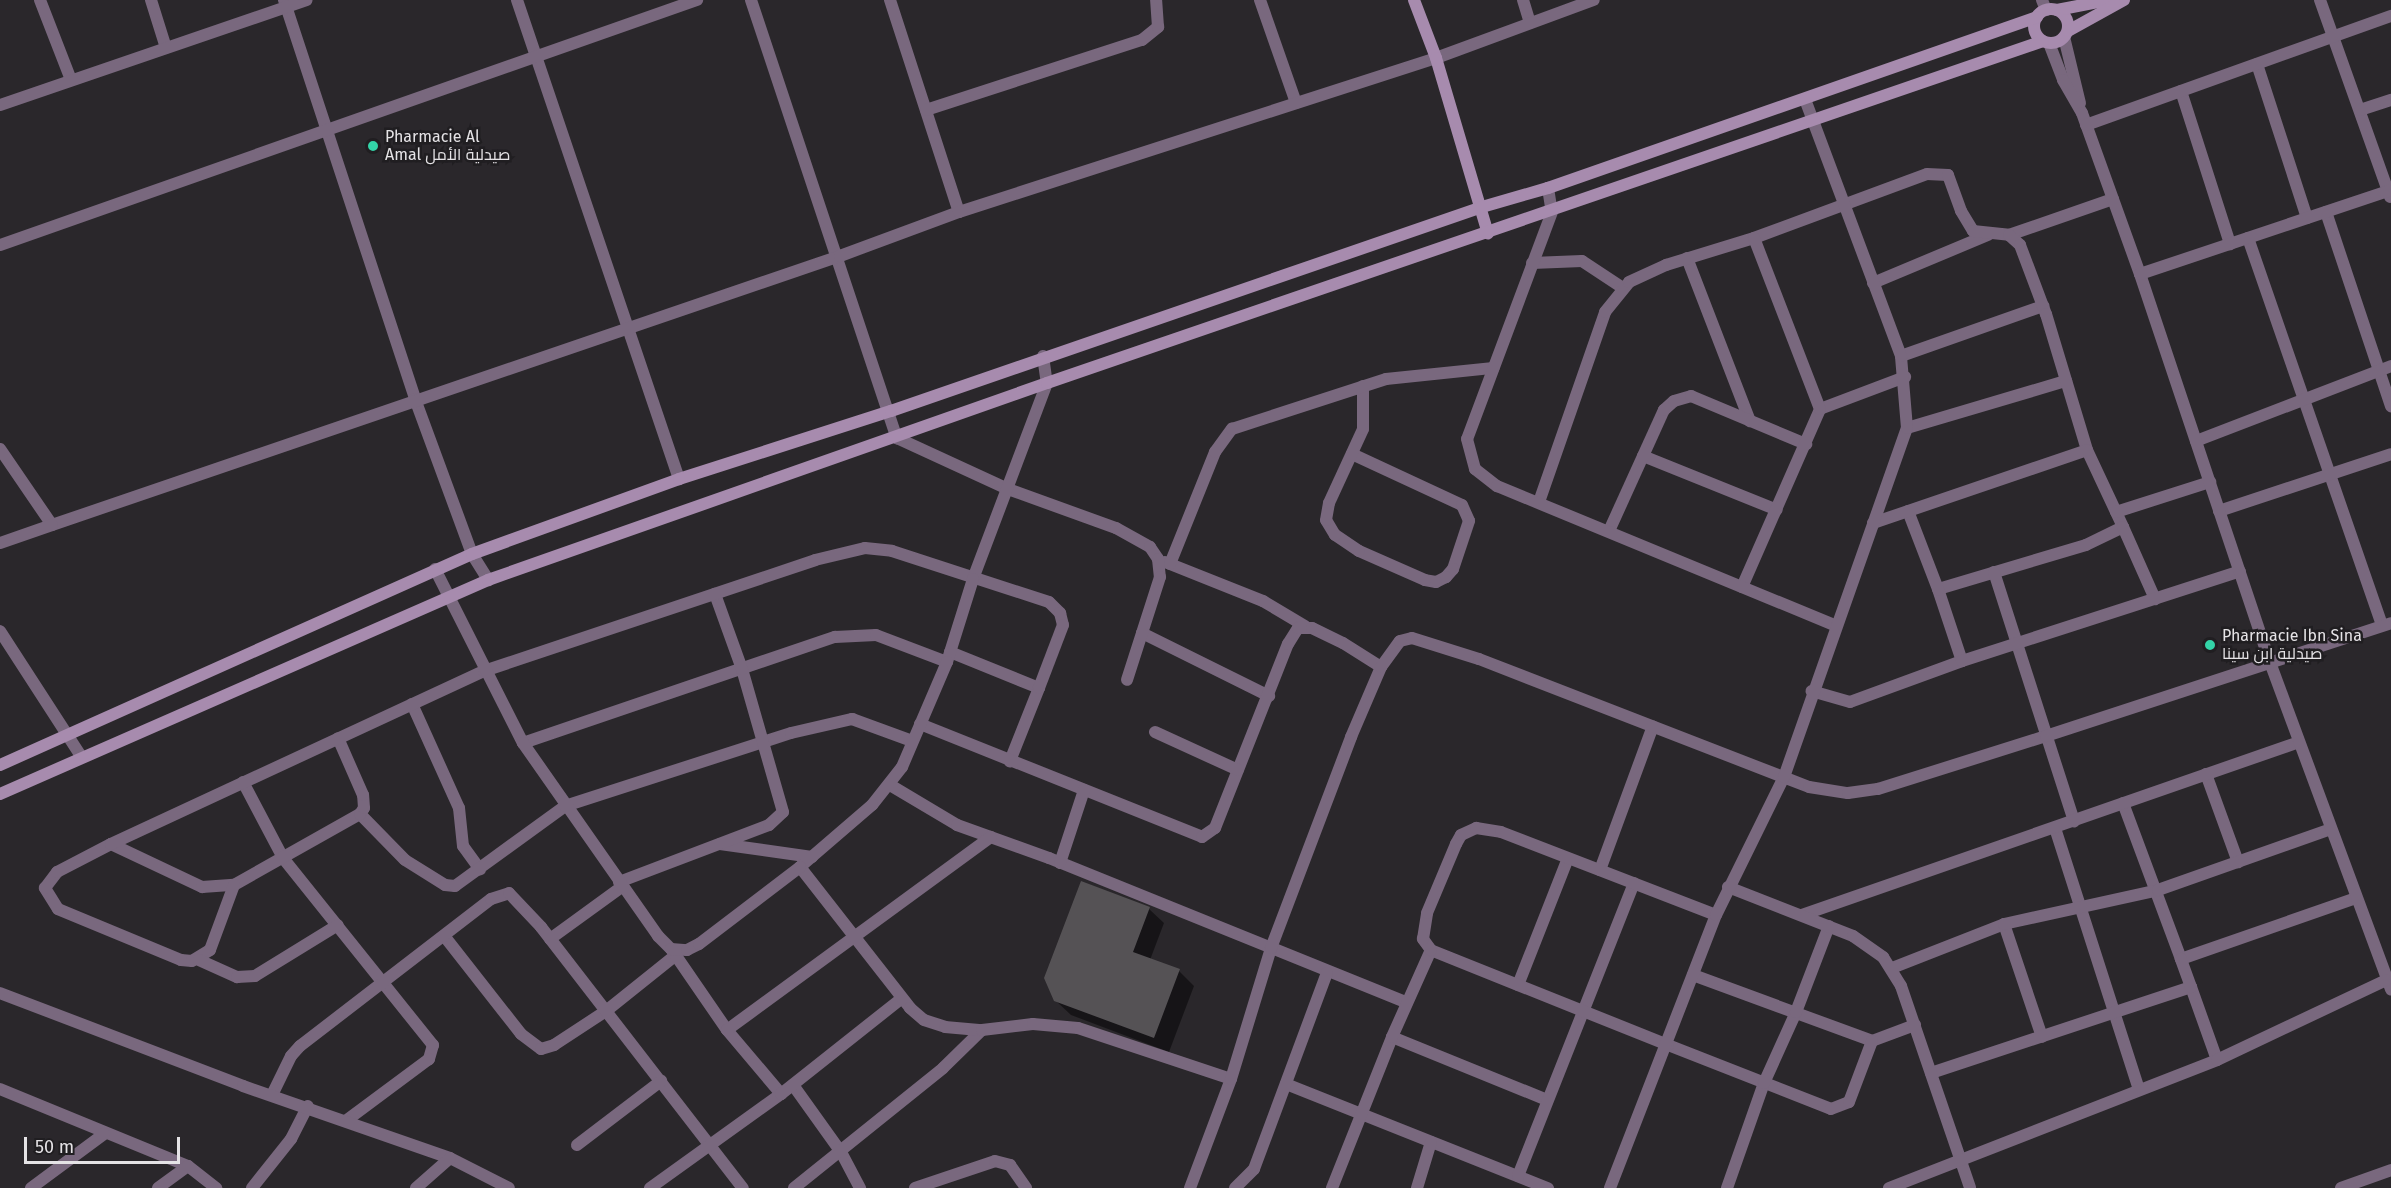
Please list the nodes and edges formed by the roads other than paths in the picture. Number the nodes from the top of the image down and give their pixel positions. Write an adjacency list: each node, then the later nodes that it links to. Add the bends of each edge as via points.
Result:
1 (40, 0): 27 (street)
2 (152, 0): 23 (street)
3 (306, 0): 16 (street)
4 (517, 0): 24 (street)
5 (697, 0): 24 (street)
6 (752, 0): 54 (street)
7 (890, 0): 33 (street)
8 (1156, 0): 33 (street, via 1158,27 1142,40)
9 (1260, 0): 31 (street)
10 (1414, 0): 25 (main road)
11 (1522, 0): 19 (street)
12 (1594, 0): 19 (street)
13 (2108, 0): 17 (main road)
14 (2124, 0): 20 (main road)
15 (2320, 0): 21 (street)
16 (285, 3): 23 (street); 37 (street)
17 (2046, 9): 20 (main road, via 2066,16); 22 (main road, via 2034,28); 29 (main road)
18 (2391, 16): 21 (street)
19 (1530, 23): 25 (street)
20 (2066, 34): 22 (main road); 35 (street)
21 (2335, 37): 26 (street); 34 (street)
22 (2046, 42): 35 (street); 36 (main road)
23 (166, 48): 27 (street)
24 (537, 57): 37 (street); 61 (street)
25 (1436, 58): 31 (street); 42 (main road)
26 (2257, 64): 28 (street); 46 (street)
27 (71, 81): 32 (street)
28 (2181, 91): 35 (street); 52 (street)
29 (1805, 99): 36 (street); 38 (main road)
30 (2391, 100): 34 (street)
31 (1296, 103): 43 (street)
32 (0, 105)
33 (926, 110): 43 (street)
34 (2360, 110): 39 (street)
35 (2084, 119): 40 (street)
36 (1813, 122): 41 (street); 44 (main road)
37 (328, 131): 53 (street); 71 (street)
38 (1548, 188): 42 (main road); 44 (street)
39 (2390, 195): 45 (street)
40 (2113, 199): 48 (street); 57 (street)
41 (1842, 206): 49 (street, via 1942,172 1954,185 1961,211 1973,231); 50 (street); 58 (street)
42 (1482, 207): 47 (main road); 62 (main road)
43 (959, 212): 54 (street)
44 (1552, 212): 47 (main road); 56 (street)
45 (2325, 212): 46 (street); 66 (street)
46 (2307, 218): 51 (street)
47 (1488, 233): 69 (main road)
48 (2009, 235): 49 (street); 60 (street, via 2020,245)
49 (1988, 236): 58 (street)
50 (1754, 238): 55 (street); 74 (street)
51 (2248, 238): 52 (street); 72 (street)
52 (2230, 244): 57 (street)
53 (0, 245)
54 (840, 256): 61 (street); 75 (street)
55 (1687, 258): 59 (street, via 1642,275); 76 (street)
56 (1533, 263): 59 (street, via 1582,261); 65 (street)
57 (2140, 274): 79 (street)
58 (1873, 283): 63 (street)
59 (1623, 288): 90 (street, via 1605,312)
60 (2043, 306): 63 (street); 68 (street)
61 (628, 326): 71 (street); 87 (street)
62 (1043, 356): 69 (street); 75 (main road)
63 (1901, 356): 67 (street)
64 (2391, 366): 66 (street)
65 (1493, 368): 70 (street, via 1406,375); 90 (street, via 1467,439 1471,462 1497,486)
66 (2379, 371): 72 (street); 73 (street)
67 (1905, 377): 74 (street); 77 (street)
68 (2066, 381): 77 (street); 82 (street)
69 (1047, 383): 78 (main road); 89 (street)
70 (1363, 386): 83 (street, via 1363,429); 102 (street, via 1247,422 1228,433 1215,452)
71 (415, 399): 96 (street); 100 (street)
72 (2303, 400): 79 (street); 86 (street)
73 (2391, 406)
74 (1820, 409): 80 (street)
75 (891, 411): 78 (street); 87 (main road)
76 (1750, 421): 80 (street); 85 (street, via 1691,396 1681,398 1664,410)
77 (1907, 428): 95 (street)
78 (897, 438): 89 (street); 107 (main road)
79 (2196, 441): 88 (street)
80 (1806, 444): 91 (street)
81 (0, 449): 96 (street)
82 (2087, 450): 92 (street); 94 (street)
83 (1352, 454): 83 (street, via 1329,503 1326,520 1335,535 1359,551 1425,580 1436,582 1446,577 1453,569 1469,521 1462,505)
84 (2391, 454): 86 (street)
85 (1643, 456): 91 (street); 98 (street)
86 (2332, 474): 93 (street); 113 (street)
87 (679, 479): 100 (main road)
88 (2210, 482): 93 (street); 94 (street)
89 (1008, 489): 101 (street, via 1116,528 1150,547); 106 (street)
90 (1539, 502): 98 (street)
91 (1777, 510): 108 (street)
92 (1908, 511): 95 (street); 109 (street)
93 (2219, 511): 104 (street)
94 (2116, 512): 97 (street)
95 (1873, 523): 114 (street)
96 (52, 525): 99 (street)
97 (2123, 527): 105 (street, via 2086,545); 112 (street)
98 (1609, 531): 108 (street)
99 (0, 543)
100 (472, 554): 103 (main road); 107 (street)
101 (1158, 559): 102 (street); 117 (street, via 1160,577)
102 (1170, 564): 115 (street, via 1263,601)
103 (435, 569): 111 (street); 133 (main road)
104 (2240, 571): 112 (street); 121 (street)
105 (1995, 572): 109 (street); 118 (street)
106 (973, 579): 110 (street, via 892,551 865,548 814,560); 119 (street); 126 (street, via 1049,602 1060,613 1063,630)
107 (488, 580): 111 (main road)
108 (1742, 587): 114 (street)
109 (1938, 589): 120 (street)
110 (715, 594): 123 (street); 124 (street)
111 (447, 595): 124 (street); 140 (main road)
112 (2155, 598): 118 (street)
113 (2387, 624): 121 (street)
114 (1834, 625): 127 (street)
115 (1305, 626): 122 (street, via 1343,643); 128 (street, via 1293,635)
116 (0, 631): 133 (street)
117 (1142, 633): 125 (street); 128 (street)
118 (2016, 644): 120 (street); 134 (street)
119 (949, 657): 123 (street, via 876,635 860,634 835,637); 126 (street); 130 (street)
120 (1962, 662): 127 (street, via 1850,702)
121 (2271, 665): 134 (street); 137 (street)
122 (1381, 667): 131 (street, via 1400,641 1412,638 1479,658); 182 (street)
123 (742, 669): 138 (street, via 634,702); 139 (street)
124 (484, 671): 129 (street); 138 (street)
125 (1127, 680)
126 (1039, 688): 141 (street)
127 (1812, 691): 145 (street)
128 (1269, 696): 143 (street)
129 (412, 704): 135 (street); 165 (street, via 459,808 463,846)
130 (920, 724): 136 (street); 141 (street)
131 (1653, 726): 145 (street); 166 (street)
132 (1155, 732): 143 (street)
133 (69, 735): 140 (street); 142 (main road)
134 (2046, 736): 145 (street, via 1878,789 1828,791); 153 (street)
135 (338, 738): 146 (street); 152 (street, via 363,795 364,808)
136 (912, 741): 139 (street, via 852,719 836,720); 147 (street)
137 (2299, 742): 144 (street); 155 (street)
138 (523, 743): 151 (street)
139 (761, 744): 151 (street); 158 (street, via 783,812 769,825)
140 (81, 756): 149 (main road)
141 (1010, 761): 148 (street)
142 (0, 765)
143 (1238, 770): 148 (street, via 1215,828 1202,837)
144 (2206, 774): 150 (street); 163 (street)
145 (1784, 777): 170 (street)
146 (243, 782): 157 (street); 160 (street)
147 (890, 785): 156 (street, via 940,817); 159 (street, via 848,828)
148 (1084, 790): 162 (street)
149 (0, 794)
150 (2123, 803): 153 (street); 171 (street)
151 (565, 806): 165 (street); 167 (street)
152 (360, 814): 160 (street); 165 (street, via 405,860 445,885 455,886)
153 (2074, 821): 154 (street)
154 (2055, 828): 173 (street); 175 (street)
155 (2331, 829): 163 (street); 172 (street)
156 (991, 837): 162 (street); 179 (street)
157 (111, 844): 169 (street, via 202,886); 186 (street, via 51,876 45,888 52,903 181,960)
158 (718, 844): 159 (street); 167 (street)
159 (812, 857): 164 (street)
160 (283, 858): 169 (street); 177 (street)
161 (1568, 858): 166 (street); 183 (street, via 1501,832 1468,830 1456,844 1427,914 1423,939); 191 (street)
162 (1060, 862): 182 (street)
163 (2238, 862): 171 (street)
164 (800, 867): 179 (street); 184 (street, via 699,944)
165 (480, 869)
166 (1599, 870): 168 (street)
167 (621, 884): 181 (street); 184 (street)
168 (1634, 884): 174 (street); 198 (street)
169 (234, 885): 186 (street, via 210,950)
170 (1728, 887): 174 (street); 175 (street)
171 (2158, 890): 173 (street); 185 (street)
172 (2356, 898): 185 (street); 192 (street)
173 (2081, 908): 176 (street); 200 (street)
174 (1716, 915): 189 (street)
175 (1802, 915): 178 (street)
176 (2004, 924): 187 (street); 205 (street)
177 (338, 925): 186 (street, via 255,976 237,977); 190 (street)
178 (1829, 926): 187 (street, via 1872,947); 199 (street)
179 (855, 934): 195 (street); 202 (street)
180 (445, 937): 181 (street, via 491,900 509,893); 190 (street); 197 (street, via 536,1048 554,1045)
181 (550, 939): 197 (street)
182 (1271, 948): 188 (street); 210 (street)
183 (1431, 950): 191 (street); 196 (street)
184 (674, 952): 197 (street); 202 (street)
185 (2181, 959): 193 (street)
186 (199, 960)
187 (1892, 968): 201 (street)
188 (1327, 973): 196 (street); 213 (street)
189 (1693, 975): 199 (street); 207 (street)
190 (386, 982): 218 (street, via 295,1052); 222 (street, via 430,1040 434,1053)
191 (1518, 985): 198 (street)
192 (2388, 985): 208 (street)
193 (2191, 987): 200 (street); 208 (street)
194 (0, 993): 218 (street)
195 (903, 998): 203 (street, via 934,1025); 214 (street)
196 (1407, 1003): 204 (street)
197 (606, 1011): 211 (street)
198 (1583, 1011): 207 (street); 219 (street)
199 (1796, 1012): 206 (street); 212 (street)
200 (2117, 1013): 205 (street); 216 (street)
201 (1915, 1025): 206 (street); 209 (street)
202 (727, 1030): 217 (street)
203 (981, 1030): 210 (street, via 1033,1024 1078,1028); 227 (street, via 943,1068)
204 (1392, 1036): 219 (street); 221 (street)
205 (2042, 1037): 209 (street)
206 (1872, 1041): 212 (street, via 1844,1107 1827,1109)
207 (1668, 1045): 212 (street); 250 (street)
208 (2217, 1060): 216 (street)
209 (1931, 1074): 229 (street)
210 (1231, 1079): 245 (street)
211 (661, 1081): 225 (street); 226 (street)
212 (1764, 1083): 251 (street)
213 (1286, 1084): 221 (street); 246 (street, via 1254,1168)
214 (793, 1085): 217 (street); 227 (street)
215 (0, 1089): 223 (street)
216 (2139, 1089): 229 (street)
217 (781, 1094): 225 (street)
218 (272, 1095): 220 (street)
219 (1547, 1100): 232 (street)
220 (308, 1106): 222 (street); 236 (street, via 291,1139)
221 (1364, 1112): 224 (street); 247 (street)
222 (347, 1120): 228 (street)
223 (104, 1134): 230 (street); 233 (street)
224 (1431, 1142): 232 (street); 248 (street)
225 (710, 1143): 239 (street); 240 (street)
226 (577, 1145)
227 (841, 1152): 241 (street); 242 (street)
228 (450, 1158): 237 (street); 238 (street)
229 (1958, 1159): 252 (street); 253 (street)
230 (188, 1166): 234 (street); 235 (street)
231 (2391, 1170): 254 (street)
232 (1518, 1176): 249 (street)
233 (31, 1188)
234 (158, 1188)
235 (216, 1188)
236 (252, 1188)
237 (416, 1188)
238 (509, 1188)
239 (650, 1188)
240 (743, 1188)
241 (794, 1188)
242 (860, 1188)
243 (915, 1188): 244 (street, via 995,1161 1010,1165)
244 (1026, 1188)
245 (1190, 1188)
246 (1235, 1188)
247 (1332, 1188)
248 (1417, 1188)
249 (1548, 1188)
250 (1610, 1188)
251 (1727, 1188)
252 (1889, 1188)
253 (1970, 1188)
254 (2342, 1188)

